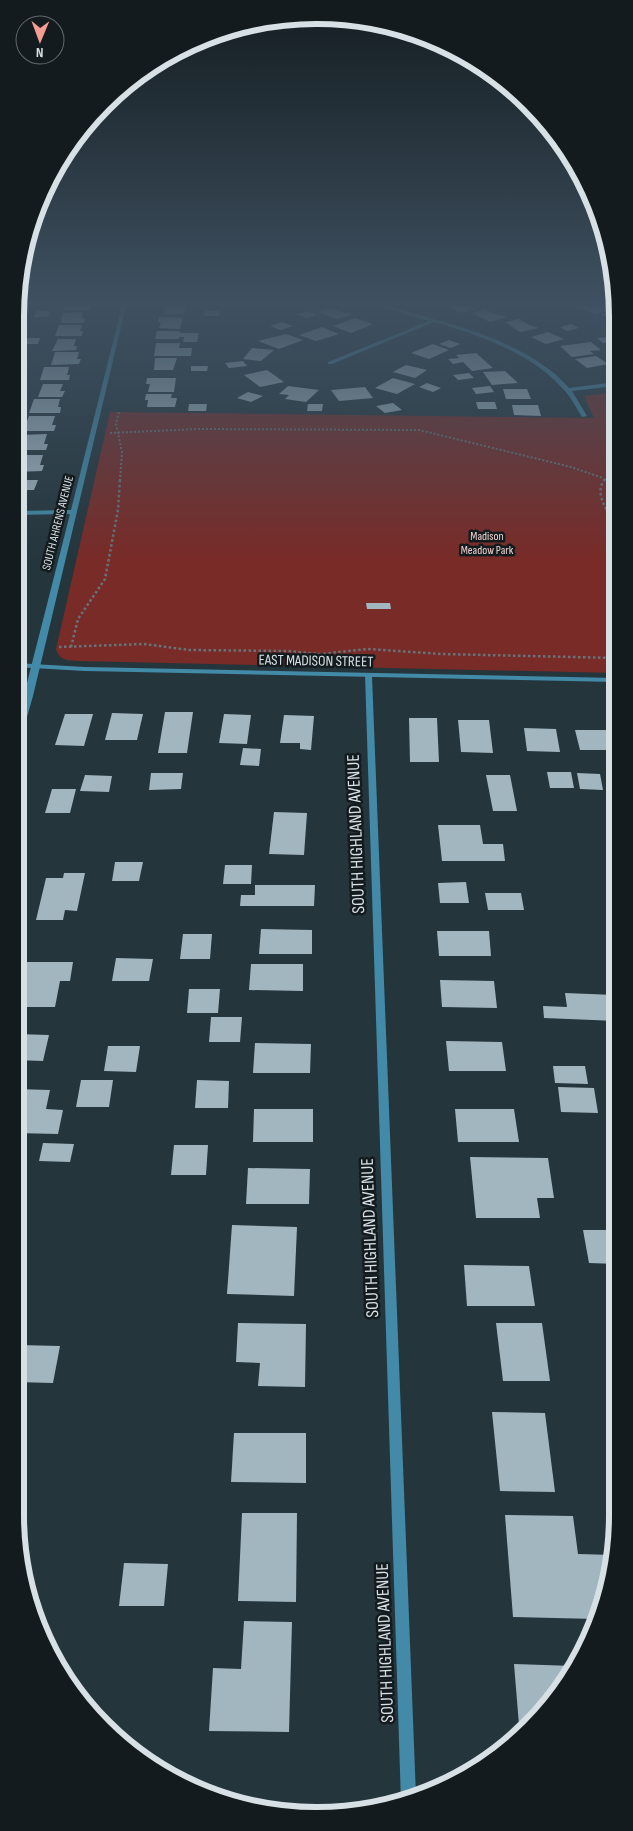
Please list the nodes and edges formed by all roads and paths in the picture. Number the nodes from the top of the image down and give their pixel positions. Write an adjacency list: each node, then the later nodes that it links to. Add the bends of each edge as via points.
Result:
1 (103, 391): 6 (street, SOUTH AHRENS AVENUE)
2 (570, 391): 4 (street)
3 (119, 412): 5 (path)
4 (584, 416)
5 (118, 433): 6 (path); 8 (path, via 198,429 419,430 552,462); 12 (path, via 122,452 118,510 104,579 78,619)
6 (93, 434): 10 (street, SOUTH AHRENS AVENUE)
7 (609, 474): 8 (path)
8 (603, 478): 9 (path, via 599,487)
9 (609, 511)
10 (73, 512): 11 (street); 13 (street, SOUTH AHRENS AVENUE)
11 (24, 513)
12 (71, 647): 13 (path); 14 (path, via 144,644 189,650 320,654 368,650)
13 (40, 648): 16 (street, SOUTH AHRENS AVENUE)
14 (609, 658)
15 (24, 665): 16 (street, EAST MADISON STREET)
16 (36, 666): 17 (street, EAST MADISON STREET); 19 (street, SOUTH AHRENS AVENUE)
17 (368, 676): 18 (street, EAST MADISON STREET); 20 (street, SOUTH HIGHLAND AVENUE)
18 (609, 680)
19 (24, 711)
20 (408, 1793)

